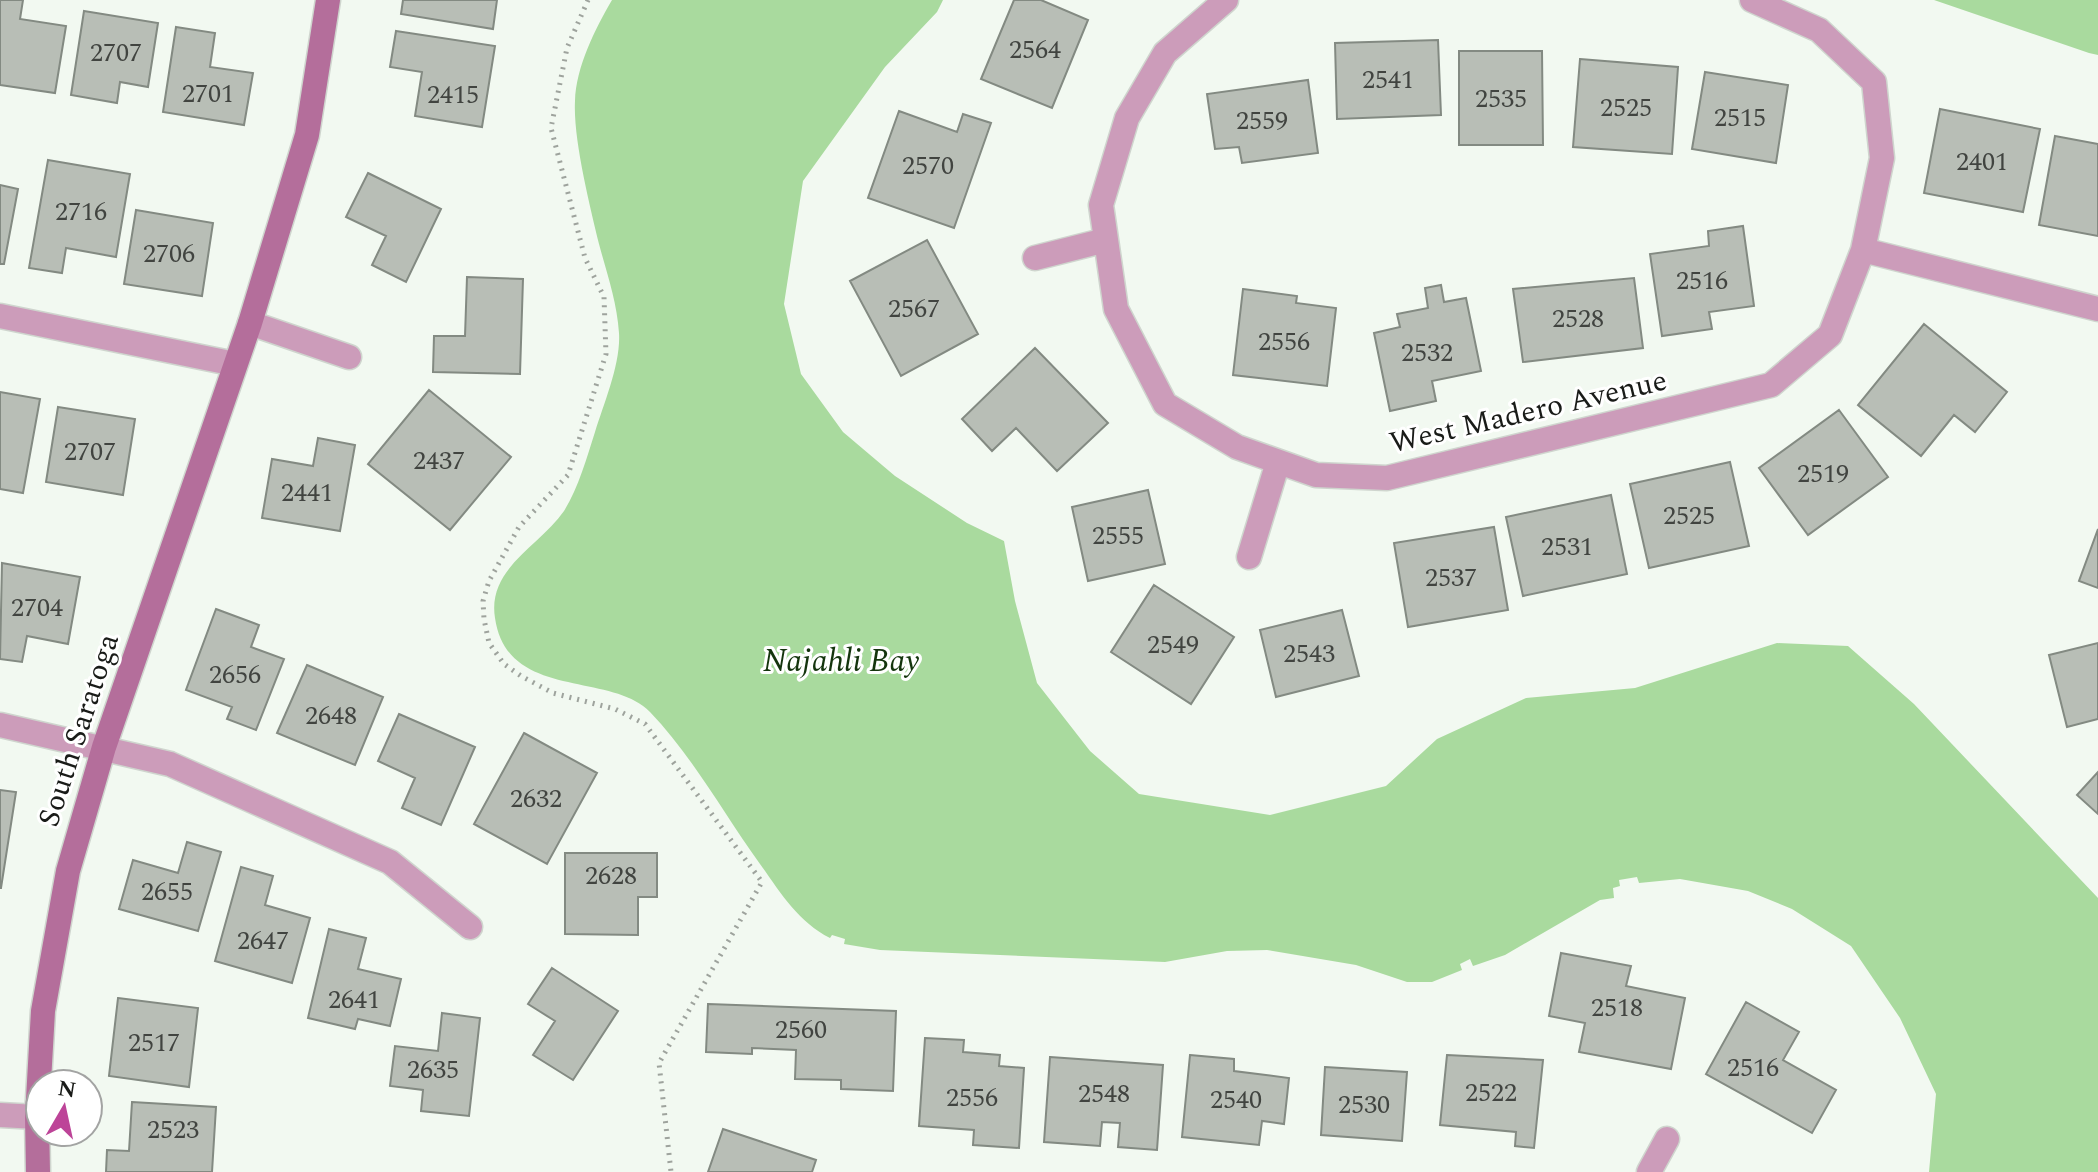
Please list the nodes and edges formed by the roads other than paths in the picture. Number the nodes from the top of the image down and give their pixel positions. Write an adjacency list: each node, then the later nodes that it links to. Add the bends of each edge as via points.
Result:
1 (328, 0): 9 (street, South Saratoga, via 307,135)
2 (1226, 0): 4 (street, West Madero Avenue, via 1165,53 1127,118 1101,205)
3 (1752, 0): 5 (street, West Madero Avenue, via 1819,30 1874,82 1882,158)
4 (1106, 240): 6 (street); 12 (street, West Madero Avenue, via 1116,309 1165,404 1237,447)
5 (1863, 250): 7 (street); 12 (street, West Madero Avenue, via 1830,335 1771,385 1387,478 1316,475)
6 (1035, 258)
7 (2098, 309)
8 (0, 316): 11 (street)
9 (250, 323): 10 (street); 11 (street, South Saratoga)
10 (349, 357)
11 (235, 364): 15 (street, South Saratoga)
12 (1278, 462): 13 (street)
13 (1249, 557)
14 (0, 725): 15 (street)
15 (104, 747): 16 (street, via 170,764 390,862); 17 (street, South Saratoga, via 51,953)
16 (470, 927)
17 (40, 1068)
18 (0, 1115): 19 (street)
19 (24, 1116)
20 (1667, 1139): 23 (street)
21 (38, 1148): 22 (street, South Saratoga)
22 (38, 1172)
23 (1649, 1172)

